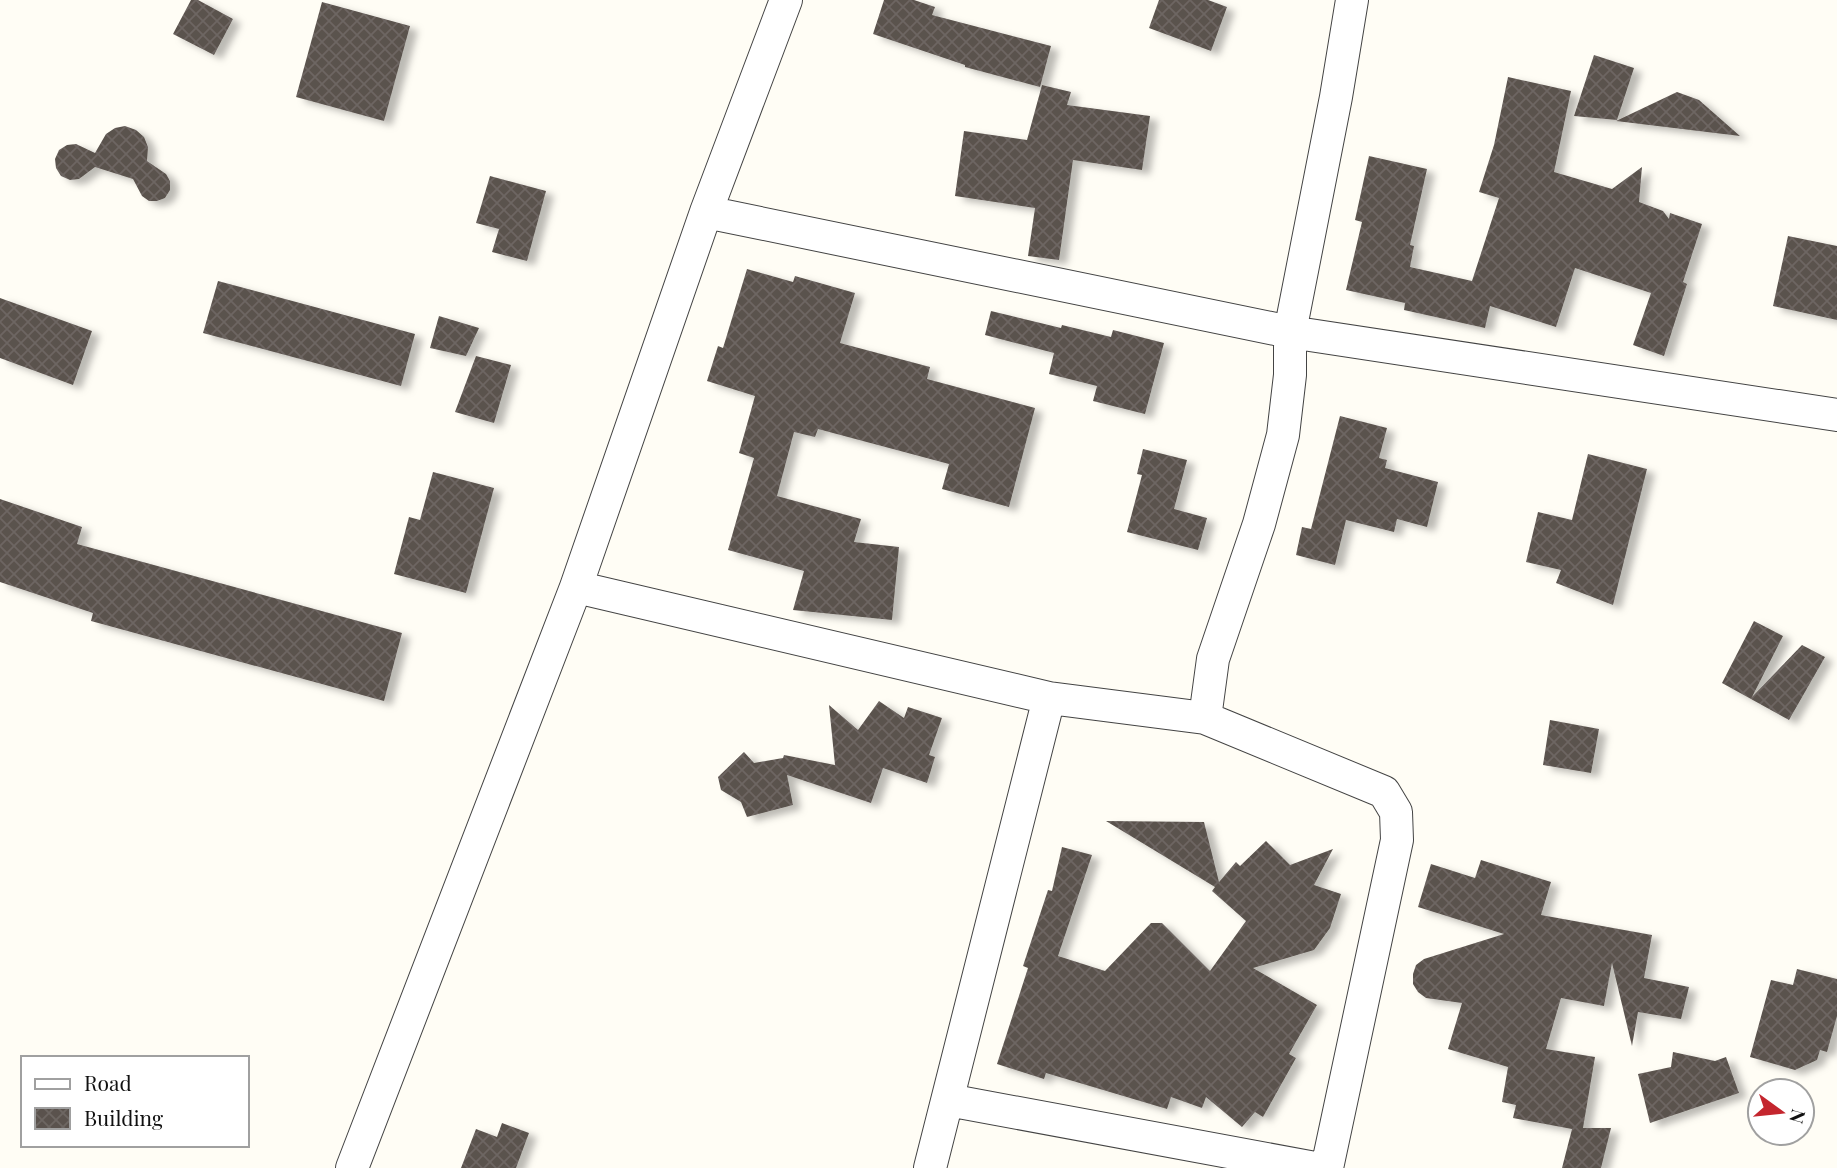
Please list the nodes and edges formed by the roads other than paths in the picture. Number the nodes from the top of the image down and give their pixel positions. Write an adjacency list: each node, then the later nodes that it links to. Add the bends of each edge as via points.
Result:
1 (786, 0): 3 (street)
2 (1352, 0): 4 (street)
3 (706, 212): 4 (street); 6 (street)
4 (1290, 332): 5 (street); 8 (street, via 1283,435 1259,524 1213,659)
5 (1837, 415)
6 (576, 587): 7 (street); 10 (street)
7 (1049, 698): 8 (street); 9 (street)
8 (1205, 718): 13 (street, via 1384,792 1396,812 1397,841)
9 (948, 1100): 11 (street); 12 (street)
10 (352, 1168)
11 (930, 1168)
12 (1315, 1168)
13 (1328, 1168)

